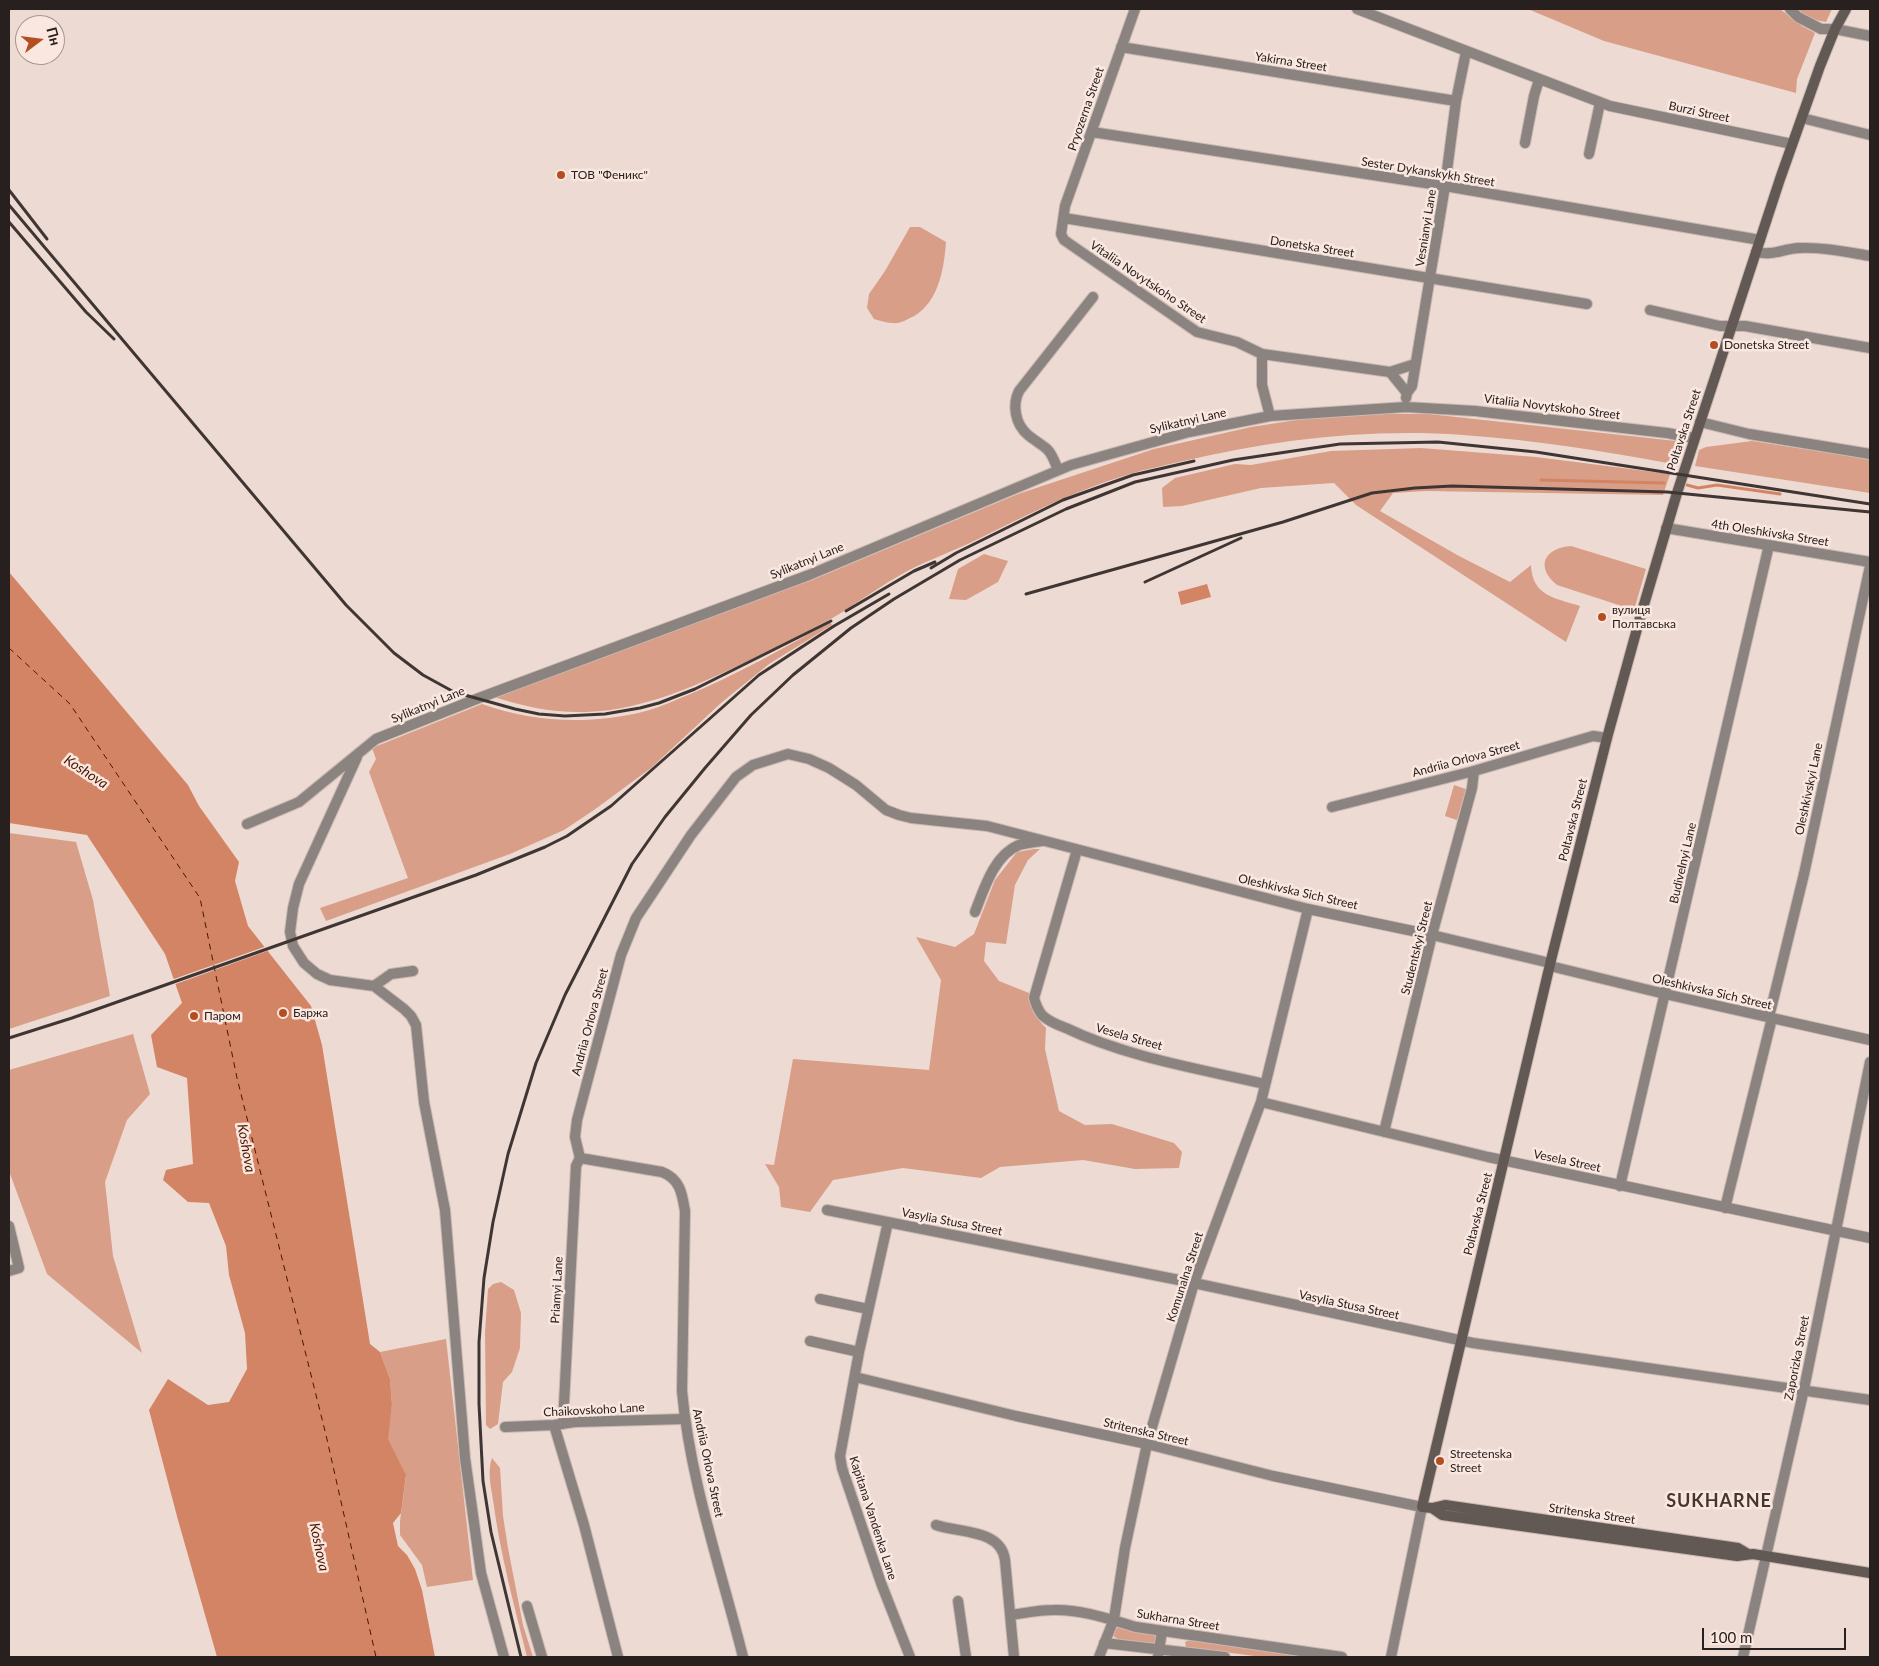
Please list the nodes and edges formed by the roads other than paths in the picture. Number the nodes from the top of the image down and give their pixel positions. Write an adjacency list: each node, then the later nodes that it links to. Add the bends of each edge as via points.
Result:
1 (1135, 9): 7 (street, Pryozerna Street)
2 (1357, 9): 8 (street, Burzi Street)
3 (1790, 9): 5 (street, via 1821,30)
4 (1846, 9): 5 (main road, Poltavska Street)
5 (1834, 29): 6 (street); 12 (main road, Poltavska Street)
6 (1870, 36)
7 (1121, 47): 10 (street, Yakirna Street); 13 (street, Pryozerna Street)
8 (1466, 52): 9 (street, Burzi Street); 10 (street, Vesnianyi Lane)
9 (1539, 80): 11 (street, Burzi Street); 15 (street)
10 (1456, 101): 18 (street, Vesnianyi Lane)
11 (1600, 103): 16 (street, Burzi Street); 17 (street)
12 (1802, 118): 14 (street); 16 (main road, Poltavska Street)
13 (1092, 132): 18 (street, Sester Dykanskykh Street); 19 (street, Pryozerna Street, via 1065,206)
14 (1870, 135)
15 (1526, 143)
16 (1792, 144): 20 (main road, Poltavska Street)
17 (1589, 154)
18 (1445, 186): 20 (street, Sester Dykanskykh Street); 23 (street, Vesnianyi Lane)
19 (1064, 218): 23 (street, Donetska Street); 29 (street, Vitaliia Novytskoho Street, via 1061,234 1064,240 1198,332 1237,342)
20 (1760, 240): 21 (main road, Poltavska Street)
21 (1756, 252): 22 (street, via 1767,254 1796,248 1822,248); 27 (main road, Poltavska Street)
22 (1870, 256)
23 (1430, 279): 25 (street, Donetska Street); 30 (street, Vesnianyi Lane)
24 (1093, 297): 38 (street, via 1015,398 1019,425 1050,453)
25 (1587, 304)
26 (1650, 310): 27 (street)
27 (1732, 326): 28 (street); 35 (main road, Poltavska Street)
28 (1870, 348)
29 (1262, 354): 31 (street, Vitaliia Novytskoho Street); 34 (street, via 1262,385)
30 (1415, 364): 31 (street, Vitaliia Novytskoho Street); 32 (street, Vesnianyi Lane, via 1412,386)
31 (1390, 372): 32 (street)
32 (1406, 394): 33 (street, Vesnianyi Lane)
33 (1406, 407): 34 (street, Sylikatnyi Lane); 36 (street, Vitaliia Novytskoho Street, via 1476,411)
34 (1270, 416): 38 (street, Sylikatnyi Lane, via 1189,432)
35 (1700, 422): 36 (main road, Poltavska Street); 37 (street, via 1749,434)
36 (1694, 438): 39 (main road, Poltavska Street)
37 (1870, 454)
38 (1058, 470): 43 (street, Sylikatnyi Lane, via 809,575 376,739)
39 (1666, 528): 40 (street, 4th Oleshkivska Street); 42 (main road, Poltavska Street)
40 (1768, 545): 41 (street, 4th Oleshkivska Street); 55 (street, Budivelnyi Lane)
41 (1870, 564): 56 (street, Oleshkivskyi Lane)
42 (1607, 738): 44 (street, Andriia Orlova Street, via 1593,736); 52 (main road, Poltavska Street)
43 (358, 754): 46 (street, Sylikatnyi Lane, via 299,802); 54 (street, via 299,884 290,932 293,946 317,974 330,980)
44 (1474, 771): 45 (street, Andriia Orlova Street); 51 (street, Studentskyi Street)
45 (1332, 807)
46 (246, 824)
47 (1042, 841): 48 (street, Oleshkivska Sich Street); 50 (street, via 1020,845 1006,855 989,876); 62 (street, Andriia Orlova Street, via 987,826 899,815 886,810 836,772 809,759 788,754 753,765 736,777 691,835 636,918 621,955 577,1120 575,1137)
48 (1077, 850): 49 (street, Oleshkivska Sich Street); 59 (street, Vesela Street, via 1034,998 1036,1007 1048,1020 1089,1040)
49 (1308, 908): 51 (street, Oleshkivska Sich Street); 59 (street, Komunalna Street)
50 (975, 912)
51 (1432, 935): 52 (street, Oleshkivska Sich Street); 61 (street, Studentskyi Street)
52 (1550, 964): 55 (street, Oleshkivska Sich Street); 63 (main road, Poltavska Street)
53 (413, 971): 54 (street, via 391,974)
54 (374, 986): 96 (street, via 404,1009 416,1025 424,1102 445,1210 465,1458 481,1572)
55 (1666, 994): 56 (street, Oleshkivska Sich Street); 64 (street, Budivelnyi Lane)
56 (1770, 1017): 57 (street, Oleshkivska Sich Street); 65 (street, Oleshkivskyi Lane)
57 (1870, 1040)
58 (1870, 1062): 69 (street, Zaporizka Street)
59 (1265, 1084): 60 (street, Komunalna Street)
60 (1261, 1102): 61 (street, Vesela Street); 72 (street, Komunalna Street)
61 (1384, 1132): 63 (street, Vesela Street)
62 (580, 1158): 81 (street, Andriia Orlova Street, via 671,1175 683,1194); 82 (street, Priamyi Lane, via 576,1166)
63 (1503, 1160): 64 (street, Vesela Street); 75 (main road, Poltavska Street)
64 (1620, 1186): 65 (street, Vesela Street)
65 (1725, 1208): 69 (street, Vesela Street)
66 (827, 1210): 67 (street, Vasylia Stusa Street)
67 (888, 1222): 72 (street, Vasylia Stusa Street); 74 (street, Kapitana Vandenka Lane)
68 (9, 1226): 71 (street, via 19,1268)
69 (1835, 1231): 70 (street, Vesela Street); 79 (street, Zaporizka Street)
70 (1870, 1238)
71 (9, 1271)
72 (1194, 1283): 75 (street, Vasylia Stusa Street); 84 (street, Komunalna Street)
73 (820, 1299): 74 (street)
74 (868, 1309): 77 (street, Kapitana Vandenka Lane)
75 (1460, 1340): 79 (street, Vasylia Stusa Street); 85 (main road, Poltavska Street)
76 (810, 1341): 77 (street)
77 (859, 1352): 78 (street, Kapitana Vandenka Lane)
78 (855, 1377): 84 (street, Stritenska Street); 100 (street, Kapitana Vandenka Lane, via 840,1459 881,1583)
79 (1804, 1389): 80 (street, Vasylia Stusa Street); 87 (street, Zaporizka Street)
80 (1870, 1400)
81 (684, 1419): 82 (street, Chaikovskoho Lane); 99 (street, Andriia Orlova Street, via 710,1537)
82 (558, 1424): 83 (street, Chaikovskoho Lane); 98 (street, Priamyi Lane)
83 (505, 1427)
84 (1148, 1444): 85 (street, Stritenska Street, via 1273,1476); 92 (street, Komunalna Street, via 1124,1548)
85 (1427, 1508): 87 (main road, Stritenska Street, via 1445,1505 1738,1548); 106 (street, Poltavska Street)
86 (936, 1525): 91 (street, via 986,1536 1000,1544 1004,1553)
87 (1766, 1556): 88 (main road, Stritenska Street); 107 (street, Zaporizka Street)
88 (1870, 1573)
89 (958, 1601): 101 (street)
90 (527, 1606): 97 (street)
91 (1011, 1615): 92 (street, Sukharna Street, via 1054,1610); 102 (street)
92 (1114, 1619): 93 (street, Sukharna Street); 94 (street, Komunalna Street)
93 (1162, 1631): 95 (street); 105 (street, Sukharna Street)
94 (1104, 1643): 95 (street); 103 (street, Komunalna Street)
95 (1159, 1653): 104 (street)
96 (504, 1657)
97 (542, 1657)
98 (618, 1657)
99 (743, 1657)
100 (910, 1657)
101 (966, 1657)
102 (1014, 1657)
103 (1099, 1657)
104 (1225, 1657)
105 (1342, 1657)
106 (1391, 1657)
107 (1743, 1657)

